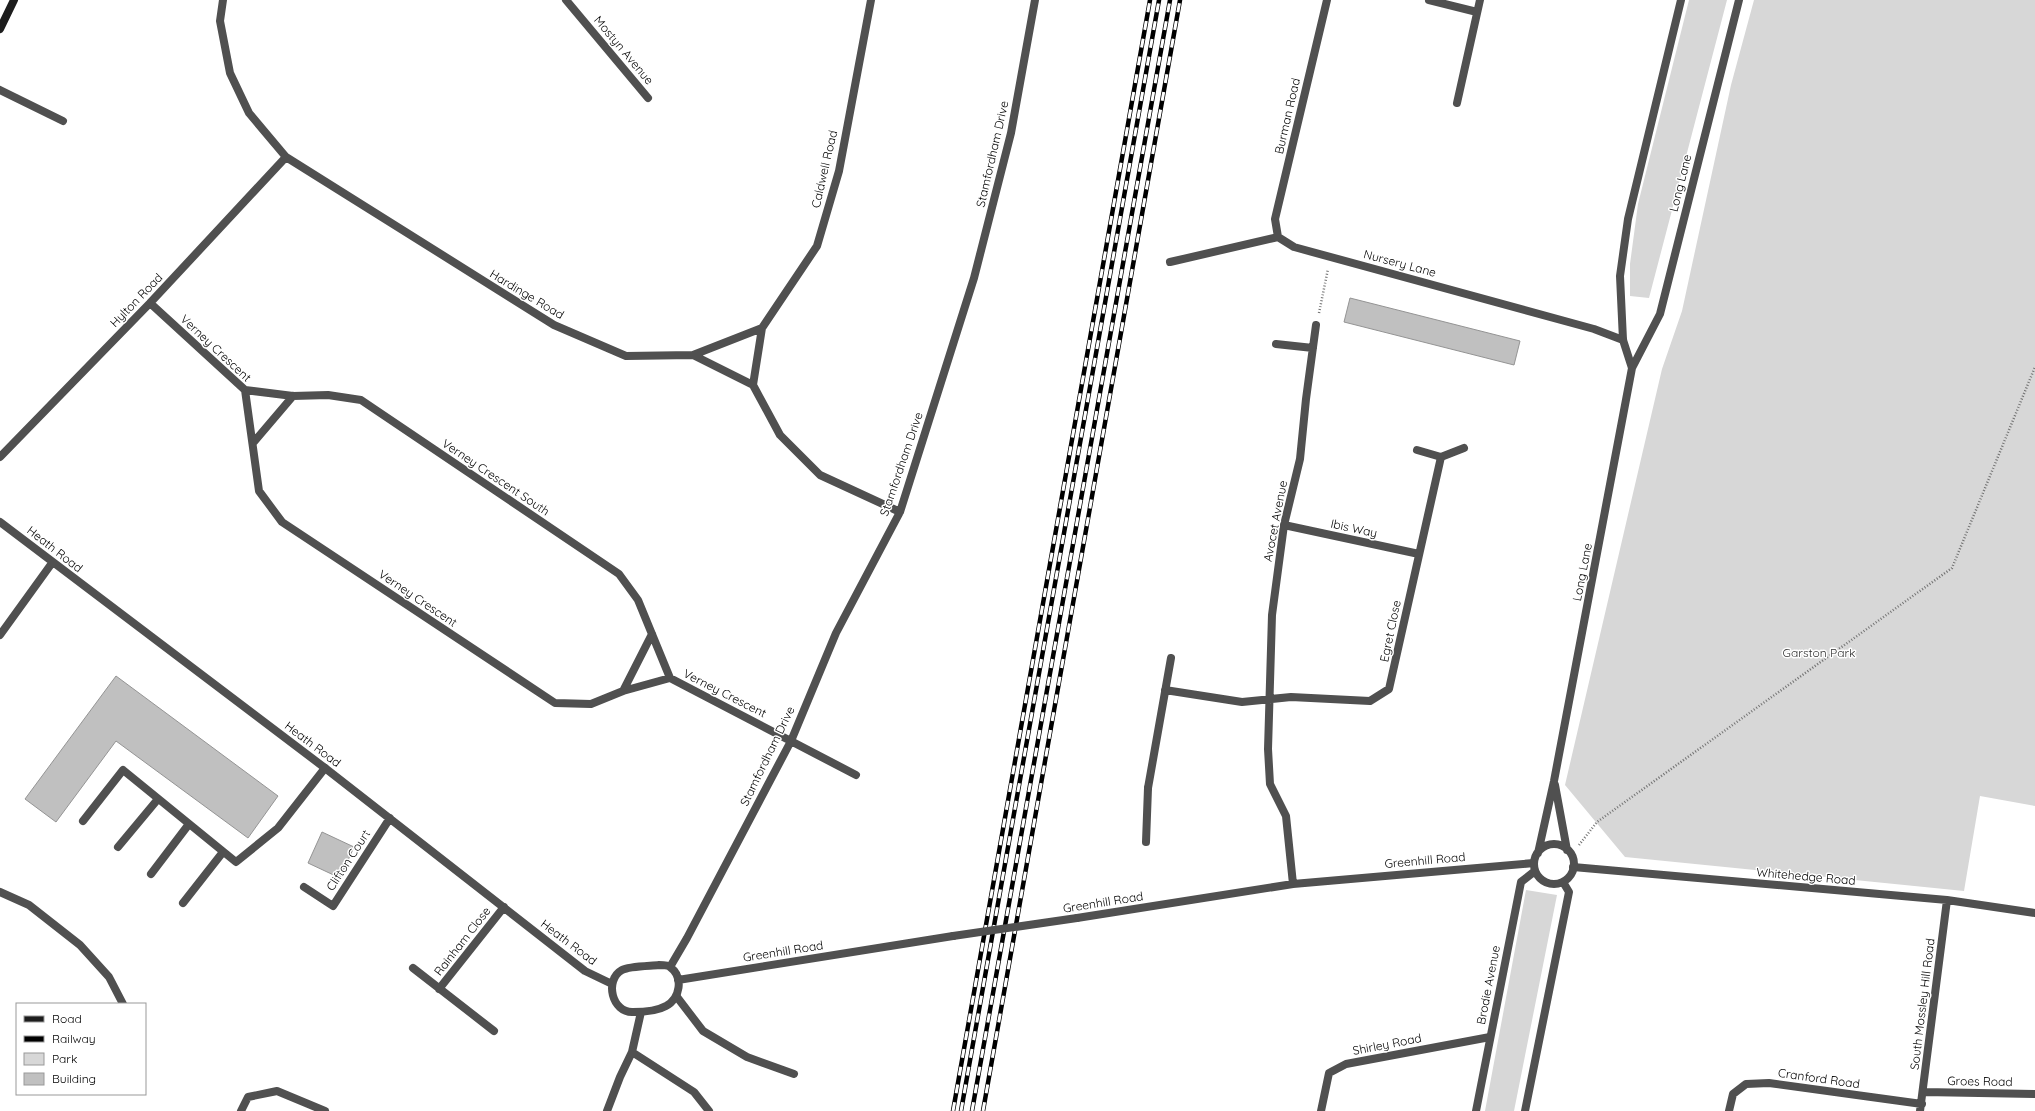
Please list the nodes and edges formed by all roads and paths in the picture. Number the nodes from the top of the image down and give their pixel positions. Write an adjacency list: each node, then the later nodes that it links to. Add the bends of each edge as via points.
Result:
1 (14, 0): 12 (main road)
2 (223, 0): 17 (street, Hardinge Road, via 220,21 230,73 249,113)
3 (566, 0): 14 (street, Mostyn Avenue)
4 (871, 0): 23 (street, Caldwell Road, via 838,171 817,246)
5 (1035, 0): 38 (street, Stamfordham Drive, via 1011,133 974,278)
6 (1327, 0): 18 (street, Burman Road, via 1275,219)
7 (1429, 0): 11 (street)
8 (1480, 0): 11 (street)
9 (1681, 0): 24 (street, Long Lane, via 1628,219 1620,276)
10 (1739, 0): 29 (street, Long Lane, via 1660,314)
11 (1477, 12): 15 (street)
12 (0, 29)
13 (0, 90): 16 (street)
14 (648, 98)
15 (1457, 102)
16 (63, 121)
17 (286, 157): 21 (street, Hylton Road); 27 (street, Hardinge Road, via 554,325 626,356)
18 (1278, 237): 19 (street, Nursery Lane, via 1294,247); 20 (street)
19 (1331, 257): 22 (path); 24 (street, Nursery Lane, via 1594,329)
20 (1170, 262)
21 (150, 303): 31 (street, Verney Crescent); 36 (street, Hylton Road)
22 (1316, 325): 26 (street, Avocet Avenue)
23 (762, 328): 27 (street); 30 (street, Caldwell Road)
24 (1623, 340): 29 (street, Long Lane)
25 (1276, 344): 26 (street)
26 (1313, 348): 40 (street, Avocet Avenue, via 1300,459)
27 (693, 355): 30 (street, Hardinge Road)
28 (2035, 367): 61 (path, via 1952,568 1597,822)
29 (1632, 368): 53 (street, Long Lane)
30 (753, 385): 38 (street, via 780,435 820,475)
31 (245, 390): 32 (street, Verney Crescent South); 33 (street, Verney Crescent)
32 (293, 396): 33 (street); 43 (street, Verney Crescent South, via 328,395 361,400 619,574 638,600)
33 (253, 443): 48 (street, Verney Crescent, via 259,491 282,522 555,703 591,704)
34 (1464, 448): 37 (street)
35 (1417, 450): 37 (street)
36 (0, 457)
37 (1441, 457): 41 (street, Egret Close)
38 (900, 512): 50 (street, Stamfordham Drive, via 836,633)
39 (0, 522): 42 (street, Heath Road)
40 (1284, 525): 41 (street, Ibis Way); 49 (street, Avocet Avenue, via 1272,615)
41 (1419, 554): 49 (street, Egret Close, via 1389,689 1370,701 1291,697)
42 (52, 563): 44 (street); 51 (street, Heath Road)
43 (652, 634): 46 (street, Verney Crescent South); 48 (street)
44 (0, 635)
45 (1171, 658): 47 (street)
46 (670, 678): 48 (street, Verney Crescent); 50 (street, Verney Crescent)
47 (1165, 690): 49 (street, via 1242,702); 58 (street, via 1148,788)
48 (623, 691)
49 (1269, 699): 67 (street, Avocet Avenue, via 1270,784 1286,816)
50 (791, 741): 52 (street, Verney Crescent); 74 (street, Stamfordham Drive)
51 (325, 768): 55 (street, Heath Road); 60 (street, via 278,828 236,862)
52 (856, 775)
53 (1554, 781): 61 (street, Long Lane); 62 (street, Long Lane)
54 (158, 798): 56 (street, via 123,770); 57 (street); 59 (street)
55 (390, 818): 68 (street, Clifton Court, via 333,906); 72 (street, Heath Road)
56 (83, 821)
57 (189, 824): 60 (street); 65 (street)
58 (1146, 842)
59 (118, 846)
60 (223, 852): 71 (street)
61 (1569, 852): 62 (street, via 1555,844 1548,845); 64 (street)
62 (1538, 853): 63 (street)
63 (1534, 867): 66 (street, via 1543,881 1550,884); 67 (street, Greenhill Road); 83 (street, Brodie Avenue, via 1521,882)
64 (1573, 867): 66 (street); 70 (street, Whitehedge Road)
65 (150, 874)
66 (1563, 882): 95 (street, via 1569,892)
67 (1293, 884): 76 (street, Greenhill Road, bridge)
68 (304, 886)
69 (0, 892): 80 (street, via 29,905 80,945 109,977)
70 (1947, 900): 73 (street, Whitehedge Road); 86 (street, South Mossley Hill Road)
71 (183, 903)
72 (504, 907): 77 (street, Heath Road, via 585,971); 78 (street, Rainham Close)
73 (2035, 913)
74 (670, 967): 76 (street); 77 (street, via 658,965 622,969)
75 (413, 968): 78 (street, Rainham Close)
76 (678, 980): 79 (street, via 679,990)
77 (612, 984): 81 (street, via 613,998 619,1008 626,1013)
78 (439, 989): 82 (street, Rainham Close)
79 (676, 997): 81 (street, via 666,1006); 85 (street, via 703,1031 747,1057)
80 (122, 1003)
81 (641, 1012): 84 (street)
82 (494, 1031)
83 (1490, 1037): 93 (street, Shirley Road, via 1346,1064 1329,1073); 94 (street, Brodie Avenue)
84 (632, 1052): 91 (street); 92 (street, via 694,1092)
85 (794, 1074)
86 (1924, 1092): 87 (street, Groes Road); 88 (street, South Mossley Hill Road)
87 (2035, 1094)
88 (1921, 1107): 96 (street, Cranford Road, via 1769,1083 1746,1084 1733,1094)
89 (240, 1111): 90 (street, via 248,1097 277,1091)
90 (325, 1111)
91 (606, 1111)
92 (709, 1111)
93 (1321, 1111)
94 (1476, 1111)
95 (1525, 1111)
96 (1729, 1111)

